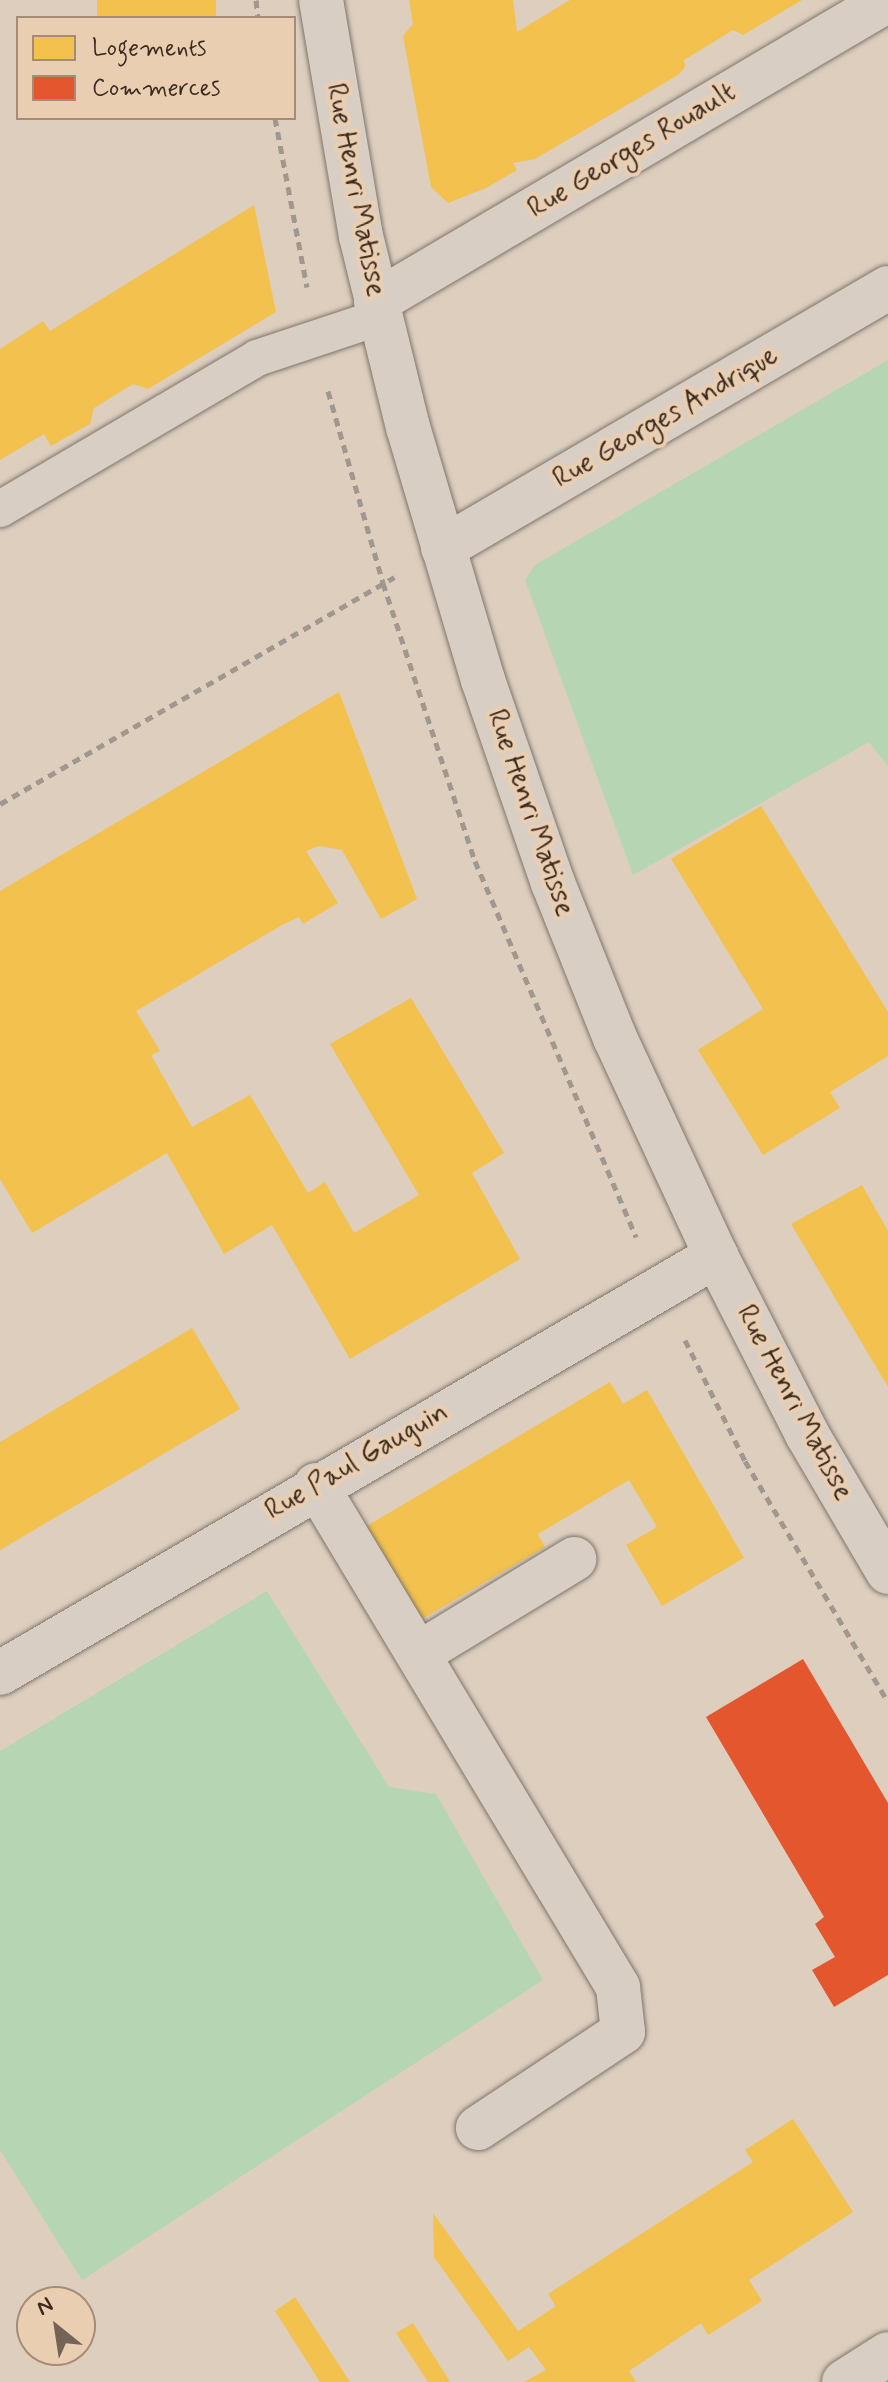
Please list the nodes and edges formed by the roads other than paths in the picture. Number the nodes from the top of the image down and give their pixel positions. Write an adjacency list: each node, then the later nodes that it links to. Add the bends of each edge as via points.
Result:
1 (321, 0): 4 (street, Rue Henri Matisse)
2 (868, 5): 4 (street, Rue Georges Rouault)
3 (888, 288): 6 (street, Rue Georges Andrique)
4 (378, 309): 5 (lane, via 257,358); 6 (street, Rue Henri Matisse)
5 (0, 509)
6 (443, 548): 7 (street, Rue Henri Matisse, via 572,935)
7 (716, 1256): 8 (street, Rue Paul Gauguin); 9 (street, Rue Henri Matisse, via 807,1434)
8 (316, 1485): 11 (street); 12 (street, Rue Paul Gauguin)
9 (881, 1543)
10 (574, 1559): 11 (street)
11 (418, 1654): 13 (street, via 618,1987 623,2032)
12 (0, 1673)
13 (478, 2128)
14 (888, 2354): 15 (street)
15 (844, 2382)

